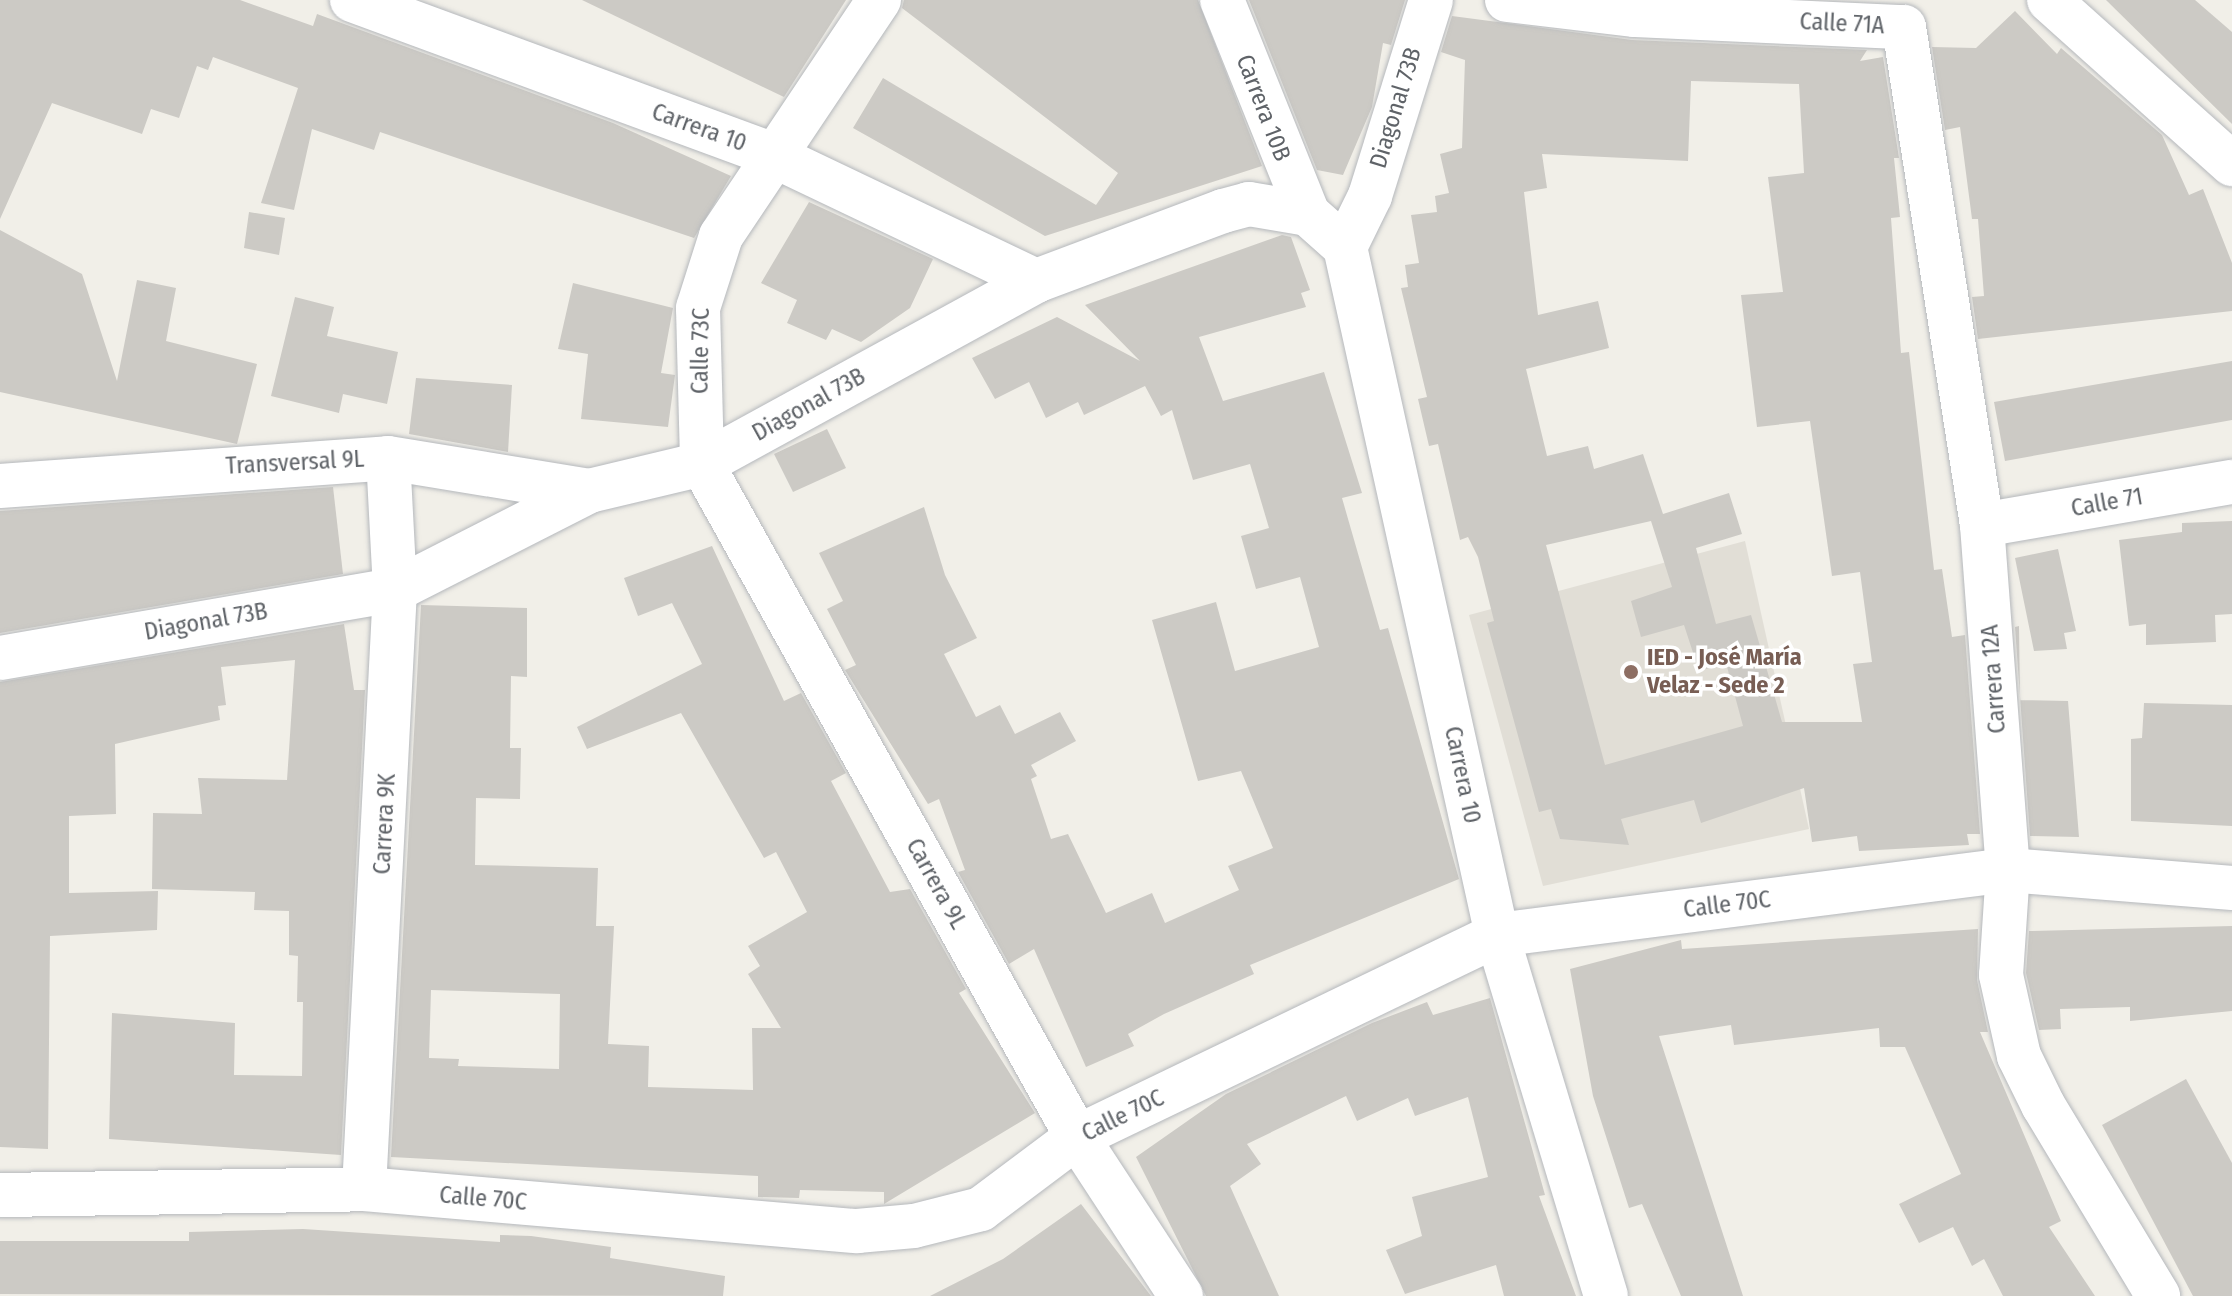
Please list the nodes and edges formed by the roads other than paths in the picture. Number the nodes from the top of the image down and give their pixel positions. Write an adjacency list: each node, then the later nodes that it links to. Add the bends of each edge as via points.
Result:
1 (352, 0): 8 (street, Carrera 10)
2 (879, 0): 8 (street, Calle 73C)
3 (1222, 0): 10 (street, Carrera 10B)
4 (1431, 0): 11 (street, Diagonal 73B, via 1370,196)
5 (1507, 0): 7 (street, Calle 71A, via 1635,15)
6 (2049, 0): 9 (street)
7 (1914, 14): 18 (street, Carrera 12A)
8 (770, 154): 12 (street, Carrera 10); 14 (street, Calle 73C, via 721,236 698,308)
9 (2232, 164)
10 (1308, 214): 11 (street); 12 (street, Diagonal 73B, via 1249,204)
11 (1345, 247): 23 (street, Carrera 10)
12 (1036, 281): 14 (street, Diagonal 73B)
13 (388, 458): 16 (street, Transversal 9L); 17 (street, Transversal 9L); 19 (street, Carrera 9K)
14 (702, 464): 17 (street, Diagonal 73B); 24 (street, Carrera 9L)
15 (2232, 482): 18 (street, Calle 71)
16 (0, 486)
17 (589, 491): 19 (street, Diagonal 73B)
18 (1982, 525): 21 (street, Carrera 12A)
19 (395, 590): 20 (street, Diagonal 73B); 25 (street, Carrera 9K)
20 (0, 658)
21 (2008, 870): 22 (street, Calle 70C); 23 (street, Calle 70C); 29 (street, Carrera 12A, via 2001,975 2019,1056)
22 (2232, 888)
23 (1497, 935): 24 (street, Calle 70C); 28 (street, Carrera 10)
24 (1077, 1137): 25 (street, Calle 70C, via 981,1209 857,1231); 27 (street, Carrera 9L)
25 (364, 1189): 26 (street, Calle 70C)
26 (0, 1195)
27 (1181, 1296)
28 (1606, 1296)
29 (2158, 1296)

